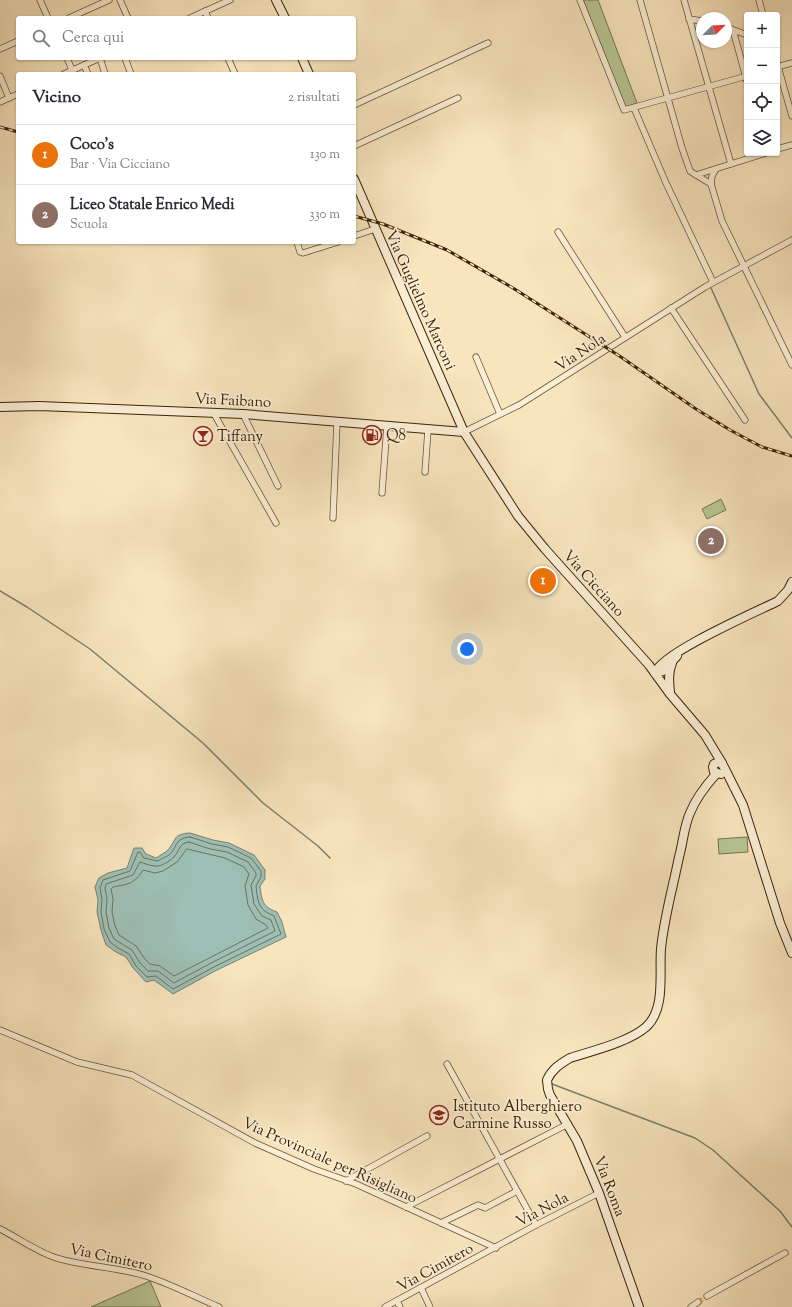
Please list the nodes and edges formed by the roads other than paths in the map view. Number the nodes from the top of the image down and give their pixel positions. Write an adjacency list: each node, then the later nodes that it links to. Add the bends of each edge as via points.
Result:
1 (40, 0): 13 (street)
2 (109, 0): 14 (street)
3 (120, 0): 15 (street)
4 (230, 0): 10 (street)
5 (276, 0): 18 (street)
6 (580, 0): 53 (street, via 624,110)
7 (640, 0): 50 (street)
8 (684, 0): 19 (street)
9 (759, 0): 12 (street)
10 (219, 2): 11 (street)
11 (205, 11): 16 (street); 17 (street)
12 (762, 12)
13 (47, 16)
14 (73, 16)
15 (127, 16)
16 (194, 16)
17 (207, 16)
18 (284, 16)
19 (689, 19): 20 (street); 46 (street)
20 (696, 20)
21 (733, 30): 22 (street); 35 (street)
22 (744, 34)
23 (16, 42): 25 (street)
24 (488, 44): 52 (street)
25 (0, 49)
26 (68, 60): 36 (street)
27 (95, 60): 33 (street)
28 (101, 60): 39 (street)
29 (127, 60): 40 (street)
30 (229, 60): 41 (street)
31 (303, 60): 42 (street)
32 (792, 63): 34 (street)
33 (84, 65): 36 (street); 38 (street)
34 (780, 65)
35 (744, 68)
36 (72, 70): 37 (street)
37 (68, 72)
38 (87, 72)
39 (105, 72)
40 (130, 72)
41 (234, 72)
42 (308, 72)
43 (780, 75): 54 (street)
44 (0, 76): 48 (street)
45 (744, 79): 46 (street)
46 (709, 88): 50 (street); 59 (street)
47 (16, 95): 48 (street)
48 (9, 98): 51 (street)
49 (458, 98): 55 (street)
50 (668, 98): 53 (street); 61 (street, via 682,148 690,170)
51 (0, 102)
52 (356, 104)
53 (634, 108): 71 (street, via 666,184)
54 (792, 116)
55 (356, 145)
56 (792, 145): 57 (street)
57 (780, 149)
58 (756, 156): 59 (street)
59 (731, 164): 60 (street)
60 (716, 168): 61 (street); 63 (street)
61 (696, 175): 63 (street)
62 (356, 184): 64 (street, Via Guglielmo Marconi)
63 (711, 184): 70 (street, via 722,221)
64 (375, 229): 66 (street); 84 (street, Via Guglielmo Marconi)
65 (558, 232): 73 (street)
66 (356, 235)
67 (792, 240): 70 (street)
68 (298, 244): 69 (street, via 303,254)
69 (332, 244)
70 (744, 265): 71 (street); 75 (street)
71 (713, 283): 72 (street, Via Nola)
72 (671, 308): 73 (street, Via Nola); 80 (street)
73 (625, 337): 79 (street, Via Nola, via 519,405)
74 (476, 357): 79 (street)
75 (792, 365)
76 (0, 407): 77 (street, Via Faibano)
77 (213, 412): 78 (street, Via Faibano); 89 (street)
78 (243, 414): 81 (street, Via Faibano); 86 (street)
79 (500, 414): 84 (street, Via Nola)
80 (745, 420)
81 (337, 422): 82 (street, Via Faibano); 88 (street)
82 (387, 426): 83 (street, Via Faibano); 87 (street)
83 (428, 430): 84 (street, Via Faibano); 85 (street)
84 (464, 432): 92 (street, Via Cicciano, via 518,516)
85 (425, 472)
86 (278, 486)
87 (382, 493)
88 (332, 518)
89 (276, 522)
90 (792, 582): 91 (street, via 778,601 684,648)
91 (668, 661): 92 (street); 93 (street, via 663,671); 94 (street)
92 (649, 665): 93 (street, Via Cicciano)
93 (655, 673): 94 (street, Via Cicciano)
94 (670, 694): 95 (street, Via Cicciano, via 711,745)
95 (718, 768): 96 (street, via 731,782 743,805); 99 (street, Via Roma, via 689,814 666,915 661,948 659,996 652,1021 636,1035 570,1058 558,1066 547,1080 548,1089)
96 (792, 953)
97 (0, 1030): 102 (street, Via Provinciale per Risigliano, via 77,1062 132,1075 255,1144)
98 (447, 1064): 101 (street)
99 (568, 1124): 101 (street); 104 (street, Via Roma)
100 (427, 1136): 102 (street)
101 (499, 1160): 103 (street); 105 (street)
102 (346, 1181): 105 (street, Via Provinciale per Risigliano)
103 (517, 1190): 106 (street, via 485,1208 478,1205); 107 (street)
104 (599, 1193): 107 (street, Via Nola); 119 (street, Via Roma)
105 (406, 1207): 106 (street, Via Provinciale per Risigliano)
106 (441, 1223): 109 (street, Via Provinciale per Risigliano)
107 (536, 1225): 109 (street, Via Nola)
108 (0, 1229): 115 (street, Via Cimitero, via 51,1256 146,1276)
109 (496, 1248): 111 (street, Via Cimitero)
110 (785, 1253): 112 (street)
111 (421, 1288): 113 (street, Via Cimitero); 118 (street)
112 (707, 1296)
113 (398, 1301): 116 (street, Via Cimitero); 117 (street)
114 (698, 1302): 120 (street)
115 (219, 1307)
116 (385, 1307)
117 (400, 1307)
118 (430, 1307)
119 (639, 1307)
120 (691, 1307)

